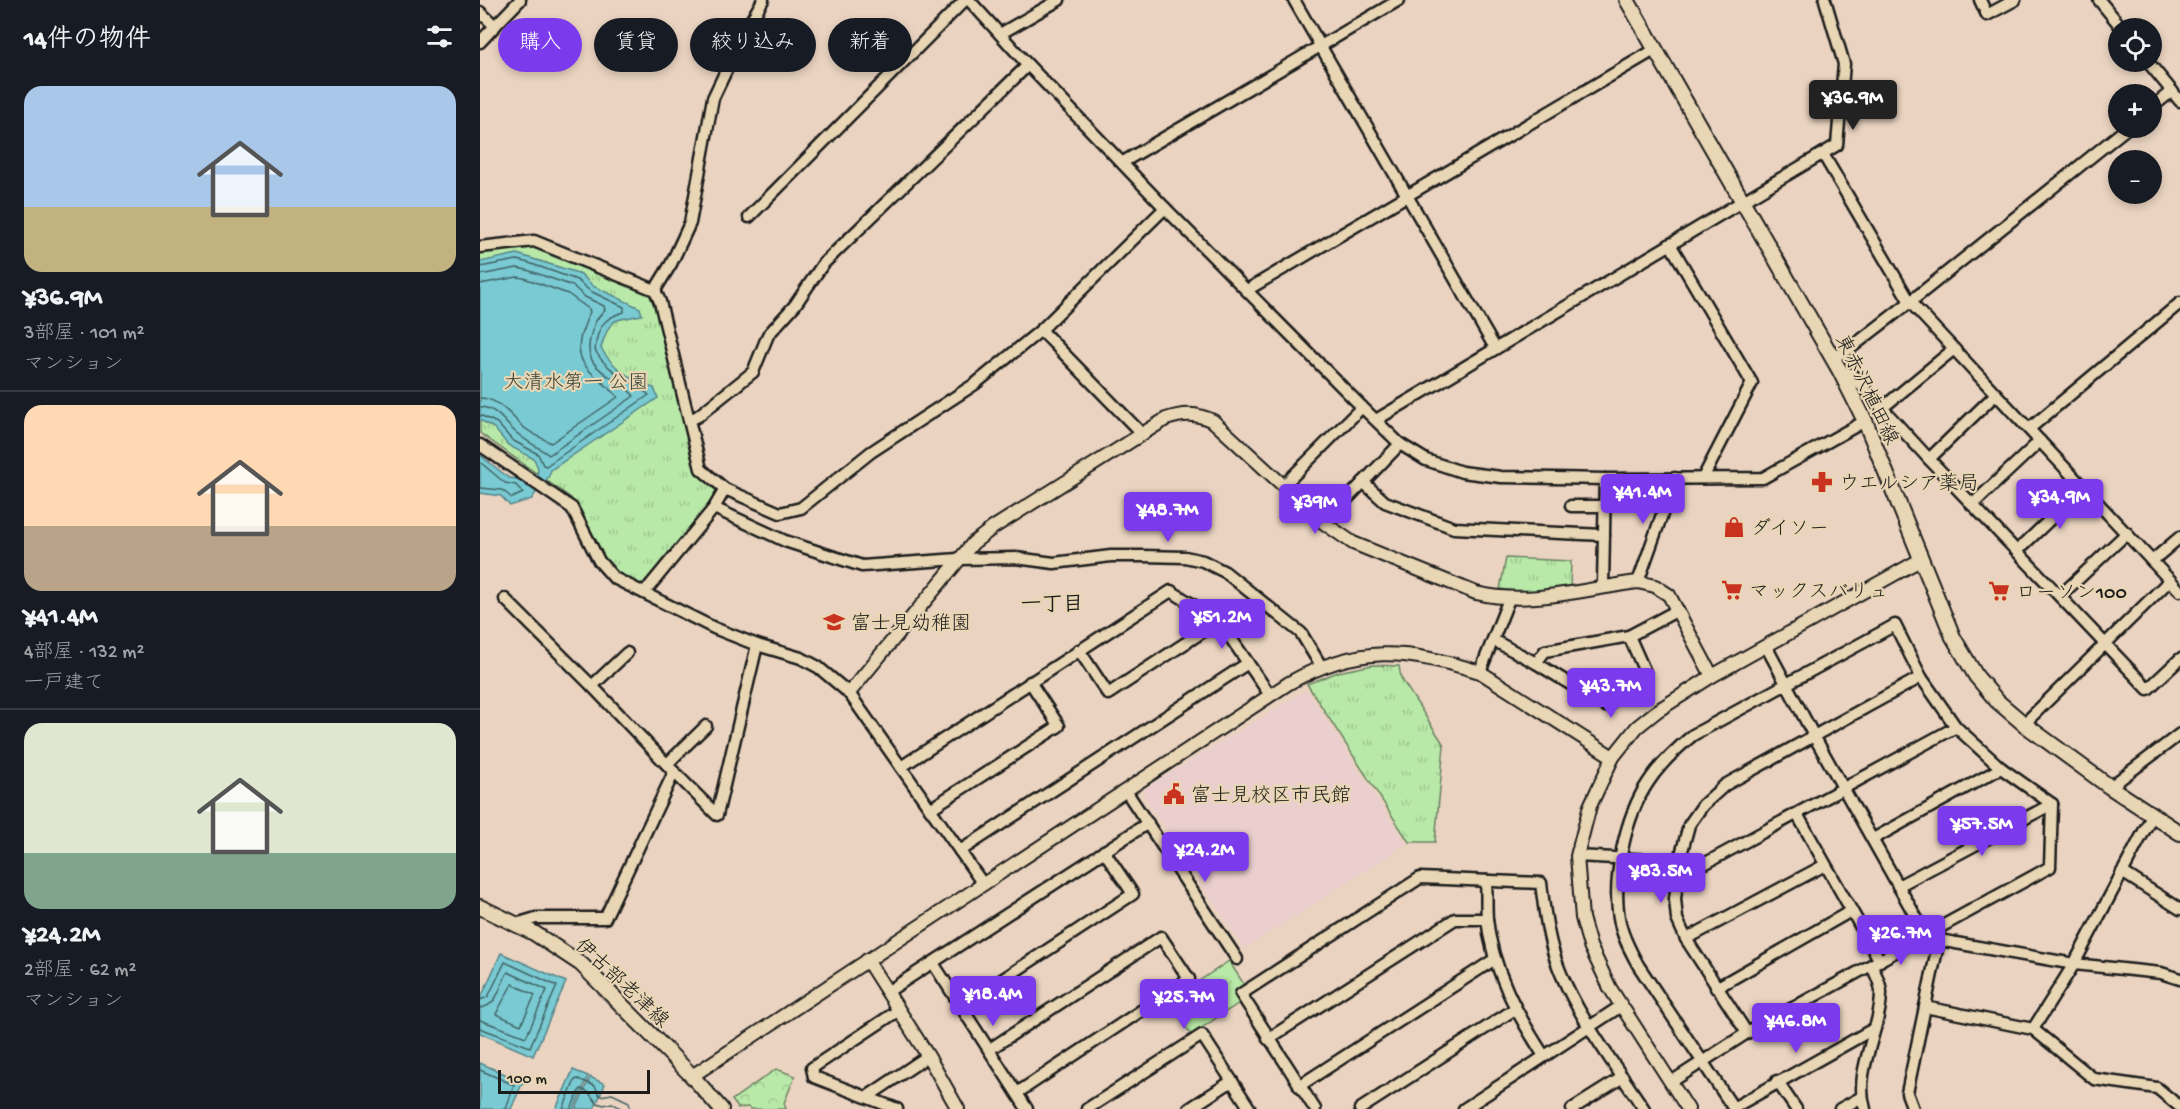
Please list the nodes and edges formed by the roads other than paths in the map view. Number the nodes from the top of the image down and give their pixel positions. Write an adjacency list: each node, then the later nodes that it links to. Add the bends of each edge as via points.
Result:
1 (520, 0): 15 (street)
2 (763, 0): 34 (street, via 713,98 690,223)
3 (964, 0): 31 (street)
4 (969, 0): 16 (street)
5 (1059, 0): 16 (street)
6 (1294, 0): 18 (street)
7 (1399, 0): 18 (street)
8 (1627, 0): 19 (main road, 東赤沢植田線)
9 (1826, 0): 26 (street, via 1844,64 1837,145)
10 (1980, 0): 11 (street, via 1987,15)
11 (2015, 0)
12 (2099, 0): 14 (street)
13 (480, 12): 15 (street)
14 (2114, 18)
15 (495, 26): 17 (street)
16 (1000, 34): 20 (street)
17 (480, 42)
18 (1320, 45): 27 (street); 28 (street)
19 (1656, 50): 28 (street); 29 (main road, 東赤沢植田線)
20 (1028, 65): 27 (street); 46 (street, via 824,264 768,335 753,372)
21 (2156, 72): 22 (street)
22 (2172, 91): 23 (street); 24 (street)
23 (2162, 99)
24 (2180, 101)
25 (2115, 138): 36 (street)
26 (1823, 154): 29 (street); 36 (street)
27 (1123, 162): 30 (street)
28 (1408, 196): 35 (street); 39 (street)
29 (1743, 200): 32 (street); 41 (main road, 東赤沢植田線)
30 (1165, 208): 35 (street); 38 (street)
31 (749, 217)
32 (1670, 244): 39 (street); 56 (street, via 1752,383)
33 (480, 247): 34 (street, via 534,241)
34 (655, 290): 46 (street)
35 (1247, 290): 44 (street)
36 (1910, 302): 40 (street); 41 (street)
37 (2180, 303): 49 (street)
38 (1041, 330): 50 (street); 61 (street, via 975,384 871,452 801,508 780,513)
39 (1495, 348): 47 (street)
40 (1954, 349): 43 (street); 45 (street)
41 (1832, 358): 42 (main road, 東赤沢植田線)
42 (1840, 371): 45 (street, via 1851,374); 48 (main road, 東赤沢植田線)
43 (1996, 394): 49 (street); 54 (street)
44 (1362, 406): 47 (street); 59 (street)
45 (1881, 409): 54 (street)
46 (690, 420): 61 (street, via 701,469)
47 (1376, 420): 52 (street)
48 (1865, 421): 56 (street, via 1763,478); 72 (main road, 東赤沢植田線)
49 (2029, 429): 51 (street)
50 (1142, 434): 59 (street, via 1178,415 1202,416 1213,421); 71 (street, via 994,527)
51 (2040, 441): 60 (street); 62 (street)
52 (1400, 444): 57 (street, via 1426,460 1462,472 1501,477); 58 (street)
53 (480, 445): 78 (street, via 572,508 606,570)
54 (1929, 459): 62 (street)
55 (1675, 478): 56 (street); 57 (street); 74 (street)
56 (1703, 478)
57 (1605, 479): 64 (street)
58 (1363, 482): 66 (street); 68 (street, via 1386,502 1454,528)
59 (1284, 485): 66 (street)
60 (2084, 487): 67 (street); 70 (street)
61 (725, 489): 65 (street)
62 (1972, 505): 70 (street)
63 (1571, 506): 64 (street)
64 (1604, 506): 68 (street)
65 (714, 508): 71 (street, via 785,542 862,566); 78 (street)
66 (1324, 523): 81 (street, via 1380,555 1476,593)
67 (2127, 533): 73 (street); 79 (street)
68 (1604, 536): 76 (street)
69 (2180, 537): 73 (street)
70 (2017, 551): 79 (street)
71 (958, 559): 94 (street, via 1016,558 1054,563 1143,556 1203,561 1225,572 1301,633); 101 (street)
72 (1920, 560): 88 (street); 103 (main road, 東赤沢植田線, via 1953,637 1976,675 1997,701)
73 (2152, 561): 75 (street)
74 (1638, 582): 76 (street); 82 (street, via 1662,590)
75 (2175, 582): 77 (street); 87 (street)
76 (1603, 586): 81 (street)
77 (2180, 591)
78 (644, 593): 86 (street)
79 (2060, 596): 87 (street)
80 (505, 599): 100 (street)
81 (1509, 599): 85 (street)
82 (1678, 610): 84 (street); 96 (street)
83 (1219, 621): 89 (street, via 1171,591); 89 (street, via 1108,694); 92 (street)
84 (1629, 636): 93 (street, via 1545,651); 93 (street, via 1645,672 1606,706)
85 (1493, 640): 93 (street); 95 (street)
86 (757, 645): 101 (street, via 801,658); 110 (street, via 717,815)
87 (2104, 645): 91 (street, via 2148,689); 103 (street)
88 (1766, 646): 96 (street); 99 (street)
89 (1079, 650): 98 (street)
90 (627, 652): 100 (street)
91 (2180, 658)
92 (1248, 663): 102 (street); 122 (street)
93 (1536, 663)
94 (1321, 666): 95 (street, via 1359,656 1402,654 1430,657); 102 (street)
95 (1480, 672): 108 (street)
96 (1712, 676): 108 (street, via 1637,727)
97 (1921, 677): 99 (street, via 1895,625); 105 (street); 107 (street)
98 (1030, 682): 109 (street); 116 (street, via 1059,726)
99 (1786, 683): 107 (street); 125 (street, via 1693,735 1676,749 1647,783 1627,828)
100 (592, 686): 110 (street)
101 (849, 693): 109 (street)
102 (1270, 695): 114 (street)
103 (2024, 724): 112 (main road, 東赤沢植田線)
104 (706, 726): 110 (street)
105 (1956, 727): 111 (street); 113 (street)
106 (2180, 734): 112 (street)
107 (1814, 736): 113 (street); 126 (street, via 1725,785 1703,804 1689,825)
108 (1613, 757): 124 (street, via 1590,806)
109 (901, 767): 116 (street)
110 (670, 768): 136 (street, via 605,918 536,918)
111 (2001, 768): 115 (street); 121 (street)
112 (2110, 787): 118 (main road, 東赤沢植田線)
113 (1845, 788): 117 (street); 121 (street)
114 (1126, 791): 119 (street); 130 (street)
115 (2052, 804): 131 (street); 137 (street, via 2050,867)
116 (930, 809): 122 (street)
117 (1797, 814): 126 (street, via 1706,863); 127 (street)
118 (2152, 816): 120 (main road, 東赤沢植田線); 128 (street)
119 (1148, 823): 123 (street); 141 (street)
120 (2180, 833)
121 (1872, 839): 131 (street)
122 (960, 851): 130 (street)
123 (1104, 851): 143 (street); 149 (street, via 1133,894)
124 (1577, 856): 125 (street); 150 (street, via 1582,918 1590,946)
125 (1621, 858): 126 (street); 162 (street, via 1620,922 1628,947)
126 (1679, 862): 138 (street, via 1675,899 1677,919)
127 (1825, 865): 134 (street); 138 (street)
128 (2122, 872): 133 (street); 145 (street)
129 (1486, 881): 135 (street); 154 (street, via 1541,883 1553,953 1567,988); 158 (street, via 1420,878 1241,994)
130 (983, 884): 142 (street)
131 (1898, 886): 137 (street)
132 (480, 907): 136 (main road, 伊古部老津線)
133 (2180, 909)
134 (1851, 911): 144 (street); 147 (street)
135 (1487, 919): 140 (street); 158 (street, via 1455,919)
136 (516, 924): 163 (main road, 伊古部老津線, via 581,964)
137 (1926, 935): 139 (street); 144 (street)
138 (1686, 939): 147 (street)
139 (1939, 940): 145 (street); 151 (street)
140 (1495, 958): 152 (street); 168 (street)
141 (1237, 959)
142 (867, 960): 148 (street); 163 (street)
143 (933, 963): 148 (street); 149 (street)
144 (1876, 963): 155 (street, via 1882,991); 157 (street)
145 (2074, 964): 146 (street, via 2161,973); 156 (street)
146 (2180, 979)
147 (1716, 988): 157 (street)
148 (887, 992): 153 (street)
149 (962, 1006): 159 (street)
150 (1621, 1006): 154 (street); 166 (street)
151 (1925, 1007): 156 (street); 190 (street, via 1907,1093)
152 (1515, 1009): 161 (street); 182 (street)
153 (899, 1010): 160 (street); 170 (street, via 812,1068 814,1077)
154 (1590, 1026): 161 (street); 164 (street)
155 (1875, 1028): 167 (street); 171 (street)
156 (2033, 1029): 173 (street, via 2094,1079 2157,1088)
157 (1747, 1033): 162 (street)
158 (1268, 1039): 168 (street)
159 (990, 1050): 169 (street); 169 (street, via 1161,937 1189,979)
160 (928, 1056): 170 (street); 176 (street)
161 (1544, 1056): 183 (street)
162 (1702, 1063): 166 (street); 174 (street)
163 (692, 1076): 172 (main road, 伊古部老津線)
164 (1623, 1077): 184 (street); 185 (street)
165 (1232, 1080): 178 (street, via 1203,1035); 179 (street); 180 (street)
166 (1671, 1082): 186 (street)
167 (1777, 1082): 174 (street); 187 (street)
168 (1299, 1086): 181 (street)
169 (1017, 1093): 177 (street)
170 (867, 1097): 175 (street)
171 (1862, 1097): 188 (street); 189 (street)
172 (715, 1106)
173 (2180, 1107)
174 (1734, 1108)
175 (897, 1109)
176 (958, 1109)
177 (1027, 1109)
178 (1087, 1109)
179 (1189, 1109)
180 (1250, 1109)
181 (1315, 1109)
182 (1360, 1109)
183 (1464, 1109)
184 (1572, 1109)
185 (1644, 1109)
186 (1688, 1109)
187 (1796, 1109)
188 (1840, 1109)
189 (1865, 1109)
190 (1913, 1109)

